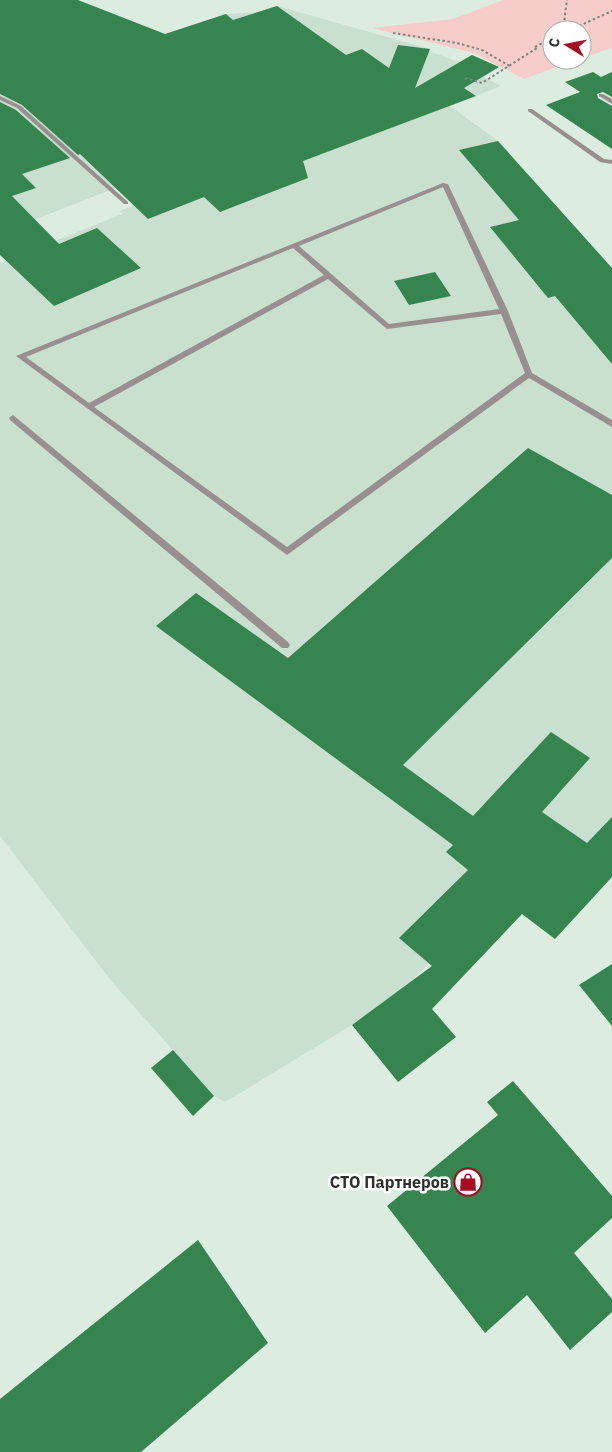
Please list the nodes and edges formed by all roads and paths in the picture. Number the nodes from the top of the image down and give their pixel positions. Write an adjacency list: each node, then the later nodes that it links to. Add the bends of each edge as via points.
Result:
1 (567, 0): 3 (path)
2 (612, 11): 4 (path)
3 (564, 20)
4 (592, 20)
5 (393, 33): 7 (path, via 482,50)
6 (542, 43): 7 (path)
7 (510, 66): 8 (path, via 482,83)
8 (465, 78)
9 (601, 95): 11 (lane)
10 (0, 98): 14 (lane, via 19,107)
11 (612, 102)
12 (530, 110): 13 (lane, via 602,161)
13 (612, 162)
14 (126, 203)
15 (294, 245): 16 (lane); 17 (lane, via 445,184); 19 (lane, via 20,356)
16 (328, 276): 17 (lane, via 388,327); 19 (lane)
17 (504, 310): 18 (lane)
18 (529, 374): 19 (lane, via 287,552); 21 (lane)
19 (89, 406)
20 (13, 418): 22 (lane)
21 (612, 424)
22 (285, 645)

